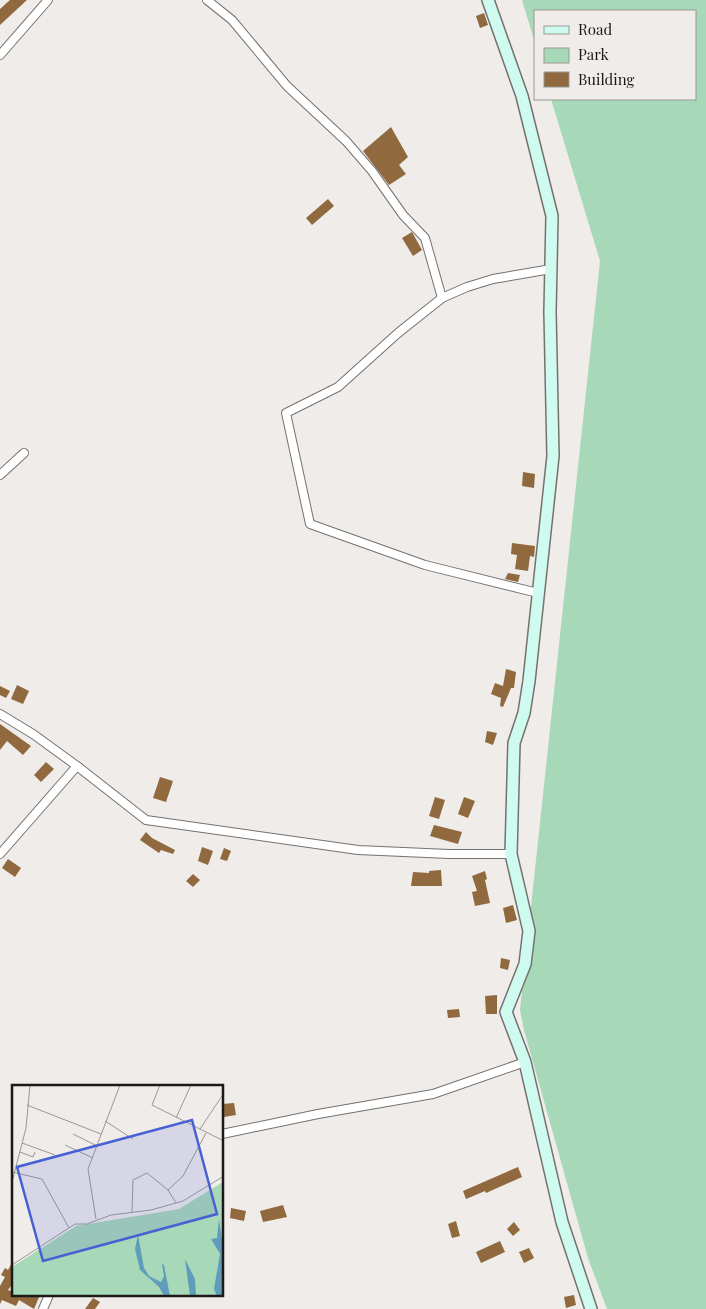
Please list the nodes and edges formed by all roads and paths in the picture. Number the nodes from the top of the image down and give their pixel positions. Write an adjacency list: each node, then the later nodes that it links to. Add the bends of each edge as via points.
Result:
1 (48, 0): 4 (street)
2 (207, 0): 6 (street, via 232,20 287,86 346,141 372,171 403,216 424,238)
3 (488, 0): 5 (main road, via 522,96 552,216)
4 (0, 55)
5 (551, 269): 6 (street, via 492,279); 9 (main road, via 553,456)
6 (442, 298): 9 (street, via 338,387 286,413 310,524 425,565)
7 (24, 453): 8 (street)
8 (0, 475)
9 (538, 593): 13 (main road, via 528,689 514,743)
10 (0, 714): 11 (street)
11 (77, 766): 12 (street); 13 (street, via 146,820 358,850)
12 (0, 854)
13 (511, 854): 14 (main road, via 530,931 526,964 506,1012)
14 (524, 1062): 15 (street, via 432,1094); 18 (main road, via 562,1222)
15 (224, 1134)
16 (49, 1296): 17 (street)
17 (43, 1309)
18 (591, 1309)

